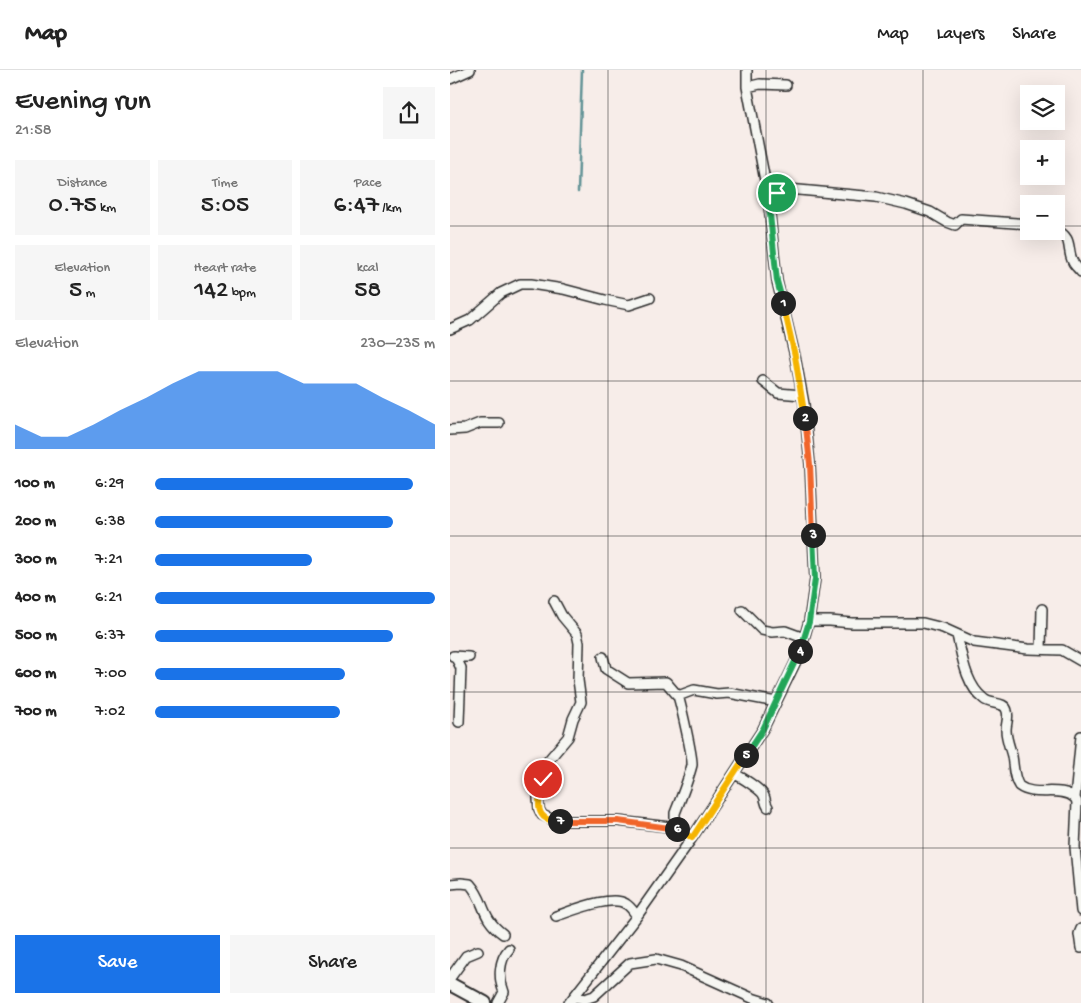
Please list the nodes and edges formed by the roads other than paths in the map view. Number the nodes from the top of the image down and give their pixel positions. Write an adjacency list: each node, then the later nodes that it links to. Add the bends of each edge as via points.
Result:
1 (470, 70): 3 (street)
2 (747, 70): 5 (street)
3 (450, 79)
4 (786, 85): 5 (street)
5 (747, 87): 6 (street)
6 (768, 196): 7 (street, via 788,189 876,197 930,212 955,225 961,219); 13 (street, via 777,281)
7 (1020, 223)
8 (1065, 237): 9 (street, via 1070,242 1072,262)
9 (1081, 272)
10 (650, 298): 11 (street, via 629,304 563,289 520,284 501,293 470,320)
11 (450, 329)
12 (763, 381): 13 (street, via 778,393)
13 (802, 395): 19 (street, via 810,464 815,579)
14 (499, 423): 15 (street, via 480,423)
15 (450, 430)
16 (554, 602): 34 (street, via 577,634 581,702 568,737 547,762 538,798 542,815 556,821 618,821)
17 (1042, 609): 22 (street)
18 (742, 610): 21 (street, via 762,630)
19 (809, 622): 20 (street, via 924,623); 21 (street)
20 (957, 636): 22 (street, via 995,646); 32 (street, via 969,680 984,700 1003,705 1007,710 1006,732 1013,772 1019,786 1028,791 1066,792)
21 (804, 638): 28 (street)
22 (1041, 650): 26 (street, via 1062,650)
23 (452, 656): 24 (street); 29 (street, via 461,668)
24 (469, 657)
25 (603, 657): 27 (street, via 606,669 628,683 666,682)
26 (1081, 661)
27 (678, 696): 28 (street, via 694,690); 34 (street, via 692,763 675,813 674,821)
28 (776, 702): 31 (street)
29 (460, 722)
30 (1081, 736): 32 (street)
31 (734, 774): 33 (street, via 762,793); 35 (street)
32 (1075, 798): 37 (street, via 1075,847)
33 (768, 807)
34 (682, 831): 35 (street)
35 (692, 838): 39 (street)
36 (450, 884): 41 (street, via 470,884 477,892 489,921)
37 (1081, 911)
38 (556, 916): 39 (street, via 616,900 626,904)
39 (637, 916): 47 (street)
40 (1081, 929): 42 (street)
41 (503, 934)
42 (1081, 948)
43 (509, 949): 49 (street, via 502,958 500,982 504,992)
44 (478, 951): 45 (street, via 466,956)
45 (450, 978)
46 (450, 984): 48 (main road)
47 (572, 1000): 50 (street, via 594,996 630,963 656,959 681,966)
48 (486, 1003)
49 (498, 1003)
50 (768, 1003)

